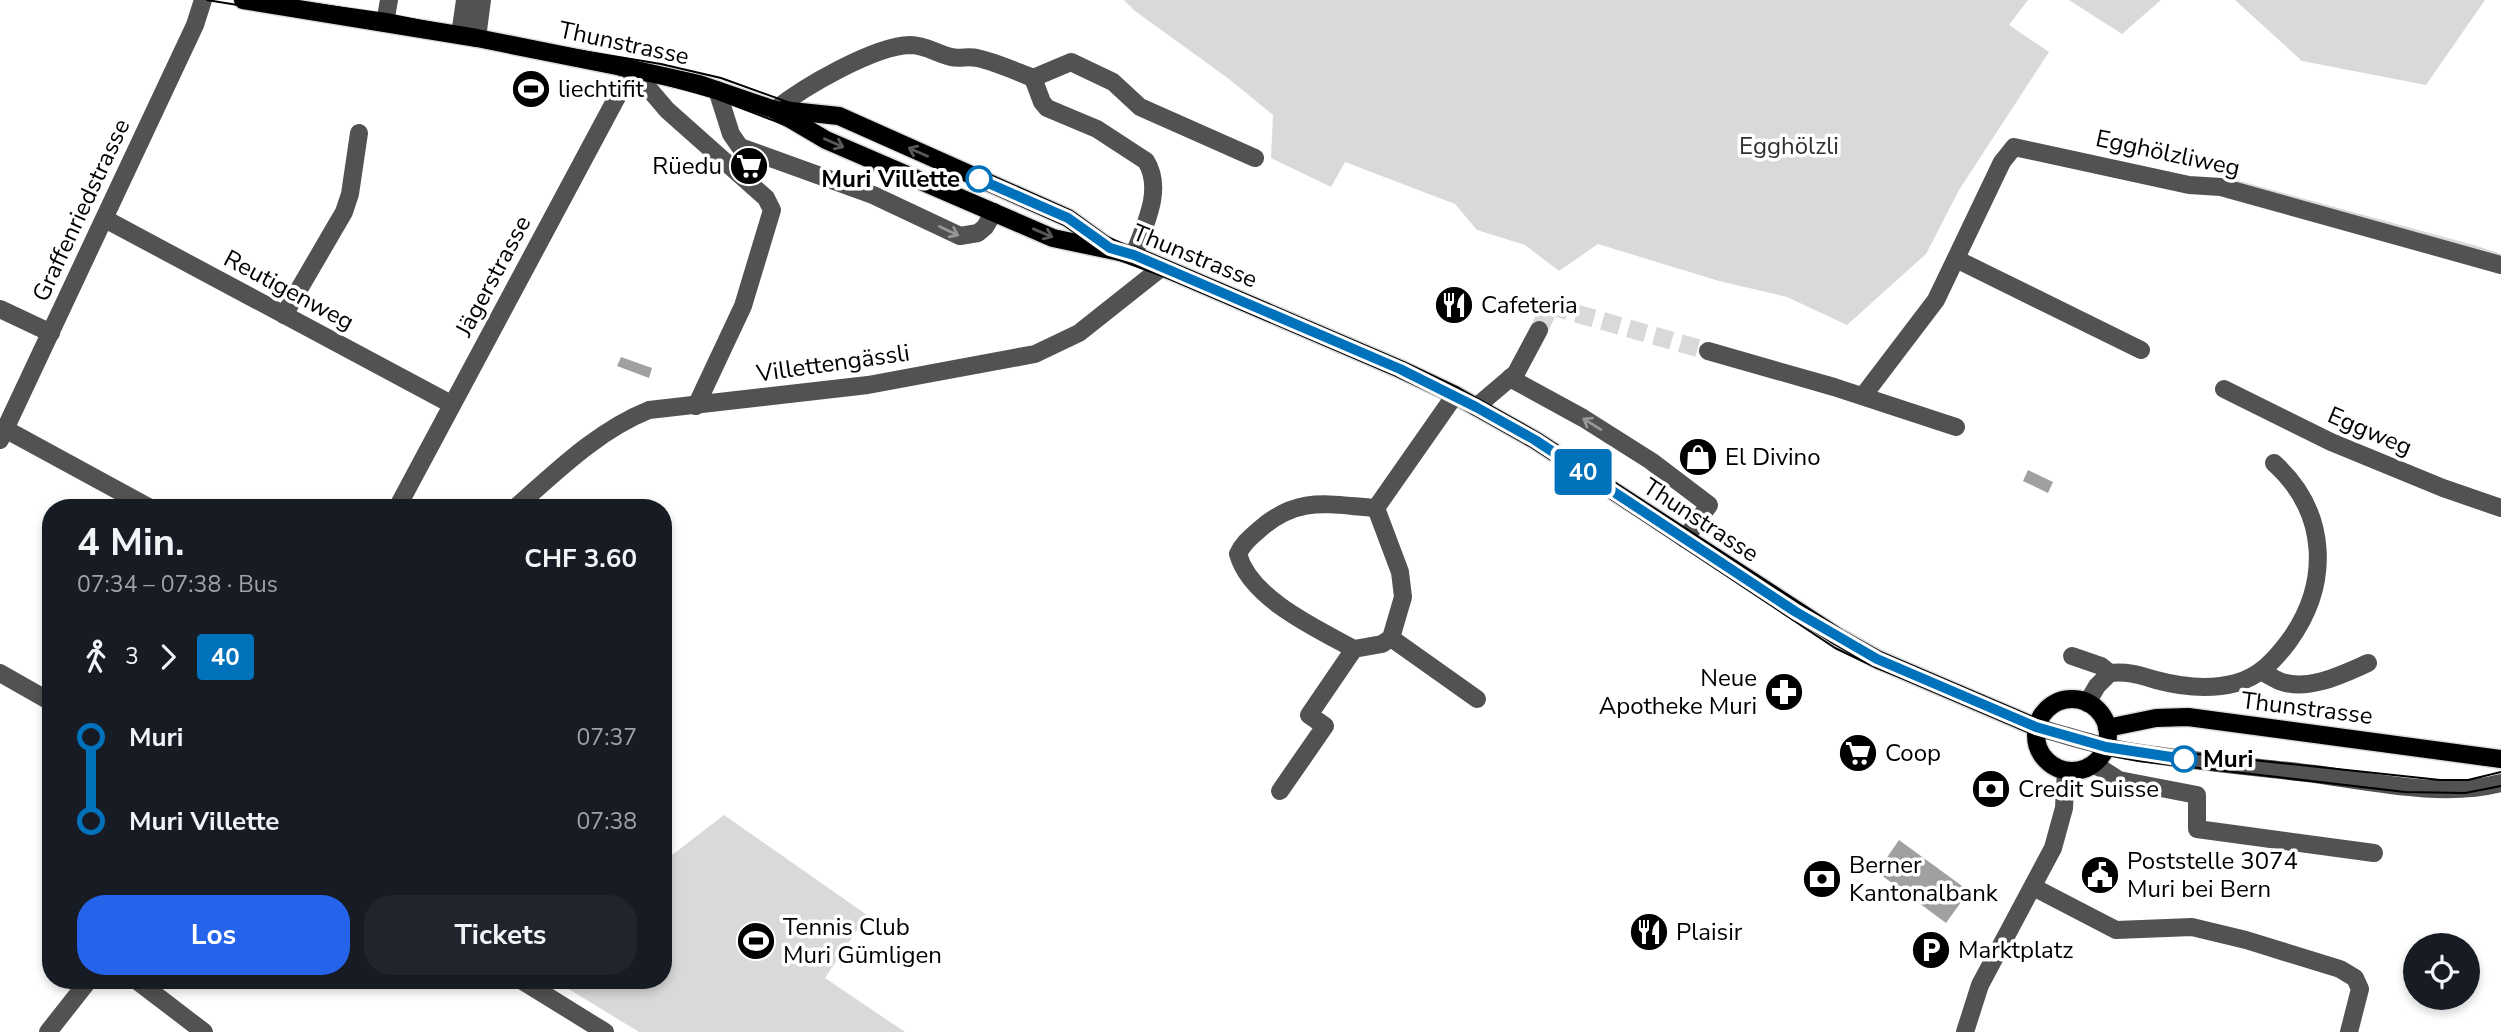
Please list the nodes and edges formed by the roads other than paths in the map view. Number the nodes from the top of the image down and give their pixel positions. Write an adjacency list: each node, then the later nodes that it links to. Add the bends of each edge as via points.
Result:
1 (203, 0): 15 (street, Graffenriedstrasse)
2 (243, 0): 6 (main road, Thunstrasse)
3 (389, 0): 6 (street)
4 (465, 0): 7 (street)
5 (482, 0): 7 (street)
6 (385, 23): 7 (main road, Thunstrasse)
7 (468, 37): 8 (main road, Thunstrasse)
8 (632, 69): 10 (main road, Thunstrasse); 31 (street, Jägerstrasse); 32 (street, via 667,110 766,198 772,210 743,306)
9 (1033, 78): 11 (street, via 976,57 952,57 908,45 848,65); 13 (street, via 1071,62 1113,82 1140,107); 17 (street, via 1047,108 1097,129 1151,169 1154,190)
10 (718, 90): 11 (main road, Thunstrasse); 14 (street, one-way to 14, via 731,134 740,146 873,195 960,236 978,233)
11 (775, 110): 14 (main road, Thunstrasse, one-way to 14, via 826,140); 16 (main road, Thunstrasse, one-way to 11, via 1068,218 839,117)
12 (359, 133): 22 (street, via 344,212)
13 (1255, 158)
14 (994, 212): 16 (main road, Thunstrasse, one-way to 16, via 1053,238)
15 (105, 219): 22 (street, Reutigenweg); 24 (street, Graffenriedstrasse)
16 (1110, 248): 17 (main road, Thunstrasse)
17 (1134, 255): 20 (main road, Thunstrasse)
18 (1956, 259): 19 (street, Egghölzliweg, via 2001,162 2014,147 2189,185 2221,187); 25 (street); 30 (street, Egghölzliweg, via 1922,320)
19 (2501, 265)
20 (1161, 268): 29 (main road, Thunstrasse); 32 (street, Villettengässli, via 1079,333 1035,354 868,385)
21 (0, 309): 24 (street)
22 (284, 315): 31 (street, Reutigenweg)
23 (1539, 330): 27 (street)
24 (51, 333): 35 (street, Graffenriedstrasse)
25 (2141, 350)
26 (1708, 351): 30 (street)
27 (1510, 378): 33 (street); 42 (street, one-way to 27, via 1709,505 1651,461)
28 (2224, 389): 41 (street, Eggweg, via 2331,442)
29 (1455, 395): 33 (main road, Thunstrasse); 40 (street)
30 (1863, 396): 34 (street)
31 (451, 404): 38 (street, Jägerstrasse)
32 (696, 406): 39 (street, Villettengässli, via 649,410 625,420 600,435)
33 (1476, 407): 42 (main road, Thunstrasse, via 1535,440)
34 (1956, 427)
35 (1, 436): 37 (street)
36 (2274, 463): 47 (street, via 2295,485 2314,521 2316,579 2307,613)
37 (131, 499)
38 (402, 499)
39 (525, 499)
40 (1376, 508): 43 (street, via 1400,572 1403,597); 44 (street, via 1306,504 1287,510 1243,544 1238,554 1254,583 1297,617)
41 (2501, 508)
42 (1685, 539): 53 (main road, Thunstrasse, via 1877,659)
43 (1391, 638): 44 (street); 51 (street)
44 (1354, 649): 60 (street, via 1309,715 1325,726)
45 (2072, 656): 49 (street)
46 (2368, 663): 47 (street, via 2312,683 2284,683)
47 (2263, 672): 49 (street, via 2210,688 2128,671)
48 (0, 673): 50 (street)
49 (2110, 673): 52 (street)
50 (42, 697)
51 (1477, 699)
52 (2087, 703): 53 (main road, via 2057,702); 54 (main road, via 2096,708)
53 (2036, 727): 55 (street); 58 (main road, via 2035,740 2043,757)
54 (2107, 728): 55 (main road); 56 (main road, Thunstrasse, via 2188,717)
55 (2106, 747): 57 (main road); 59 (street, via 2416,786 2460,789)
56 (2501, 759)
57 (2094, 764): 58 (main road); 61 (street, via 2119,780 2197,795 2197,829)
58 (2066, 771): 62 (street, via 2059,832)
59 (2501, 783)
60 (1280, 791)
61 (2374, 853)
62 (2033, 887): 69 (street, via 1980,985); 70 (street, via 2116,930 2192,927 2340,968 2355,978 2360,989)
63 (82, 989): 67 (street)
64 (148, 989): 68 (street)
65 (535, 989): 66 (street)
66 (600, 1031)
67 (48, 1032)
68 (204, 1032)
69 (1965, 1032)
70 (2348, 1032)

